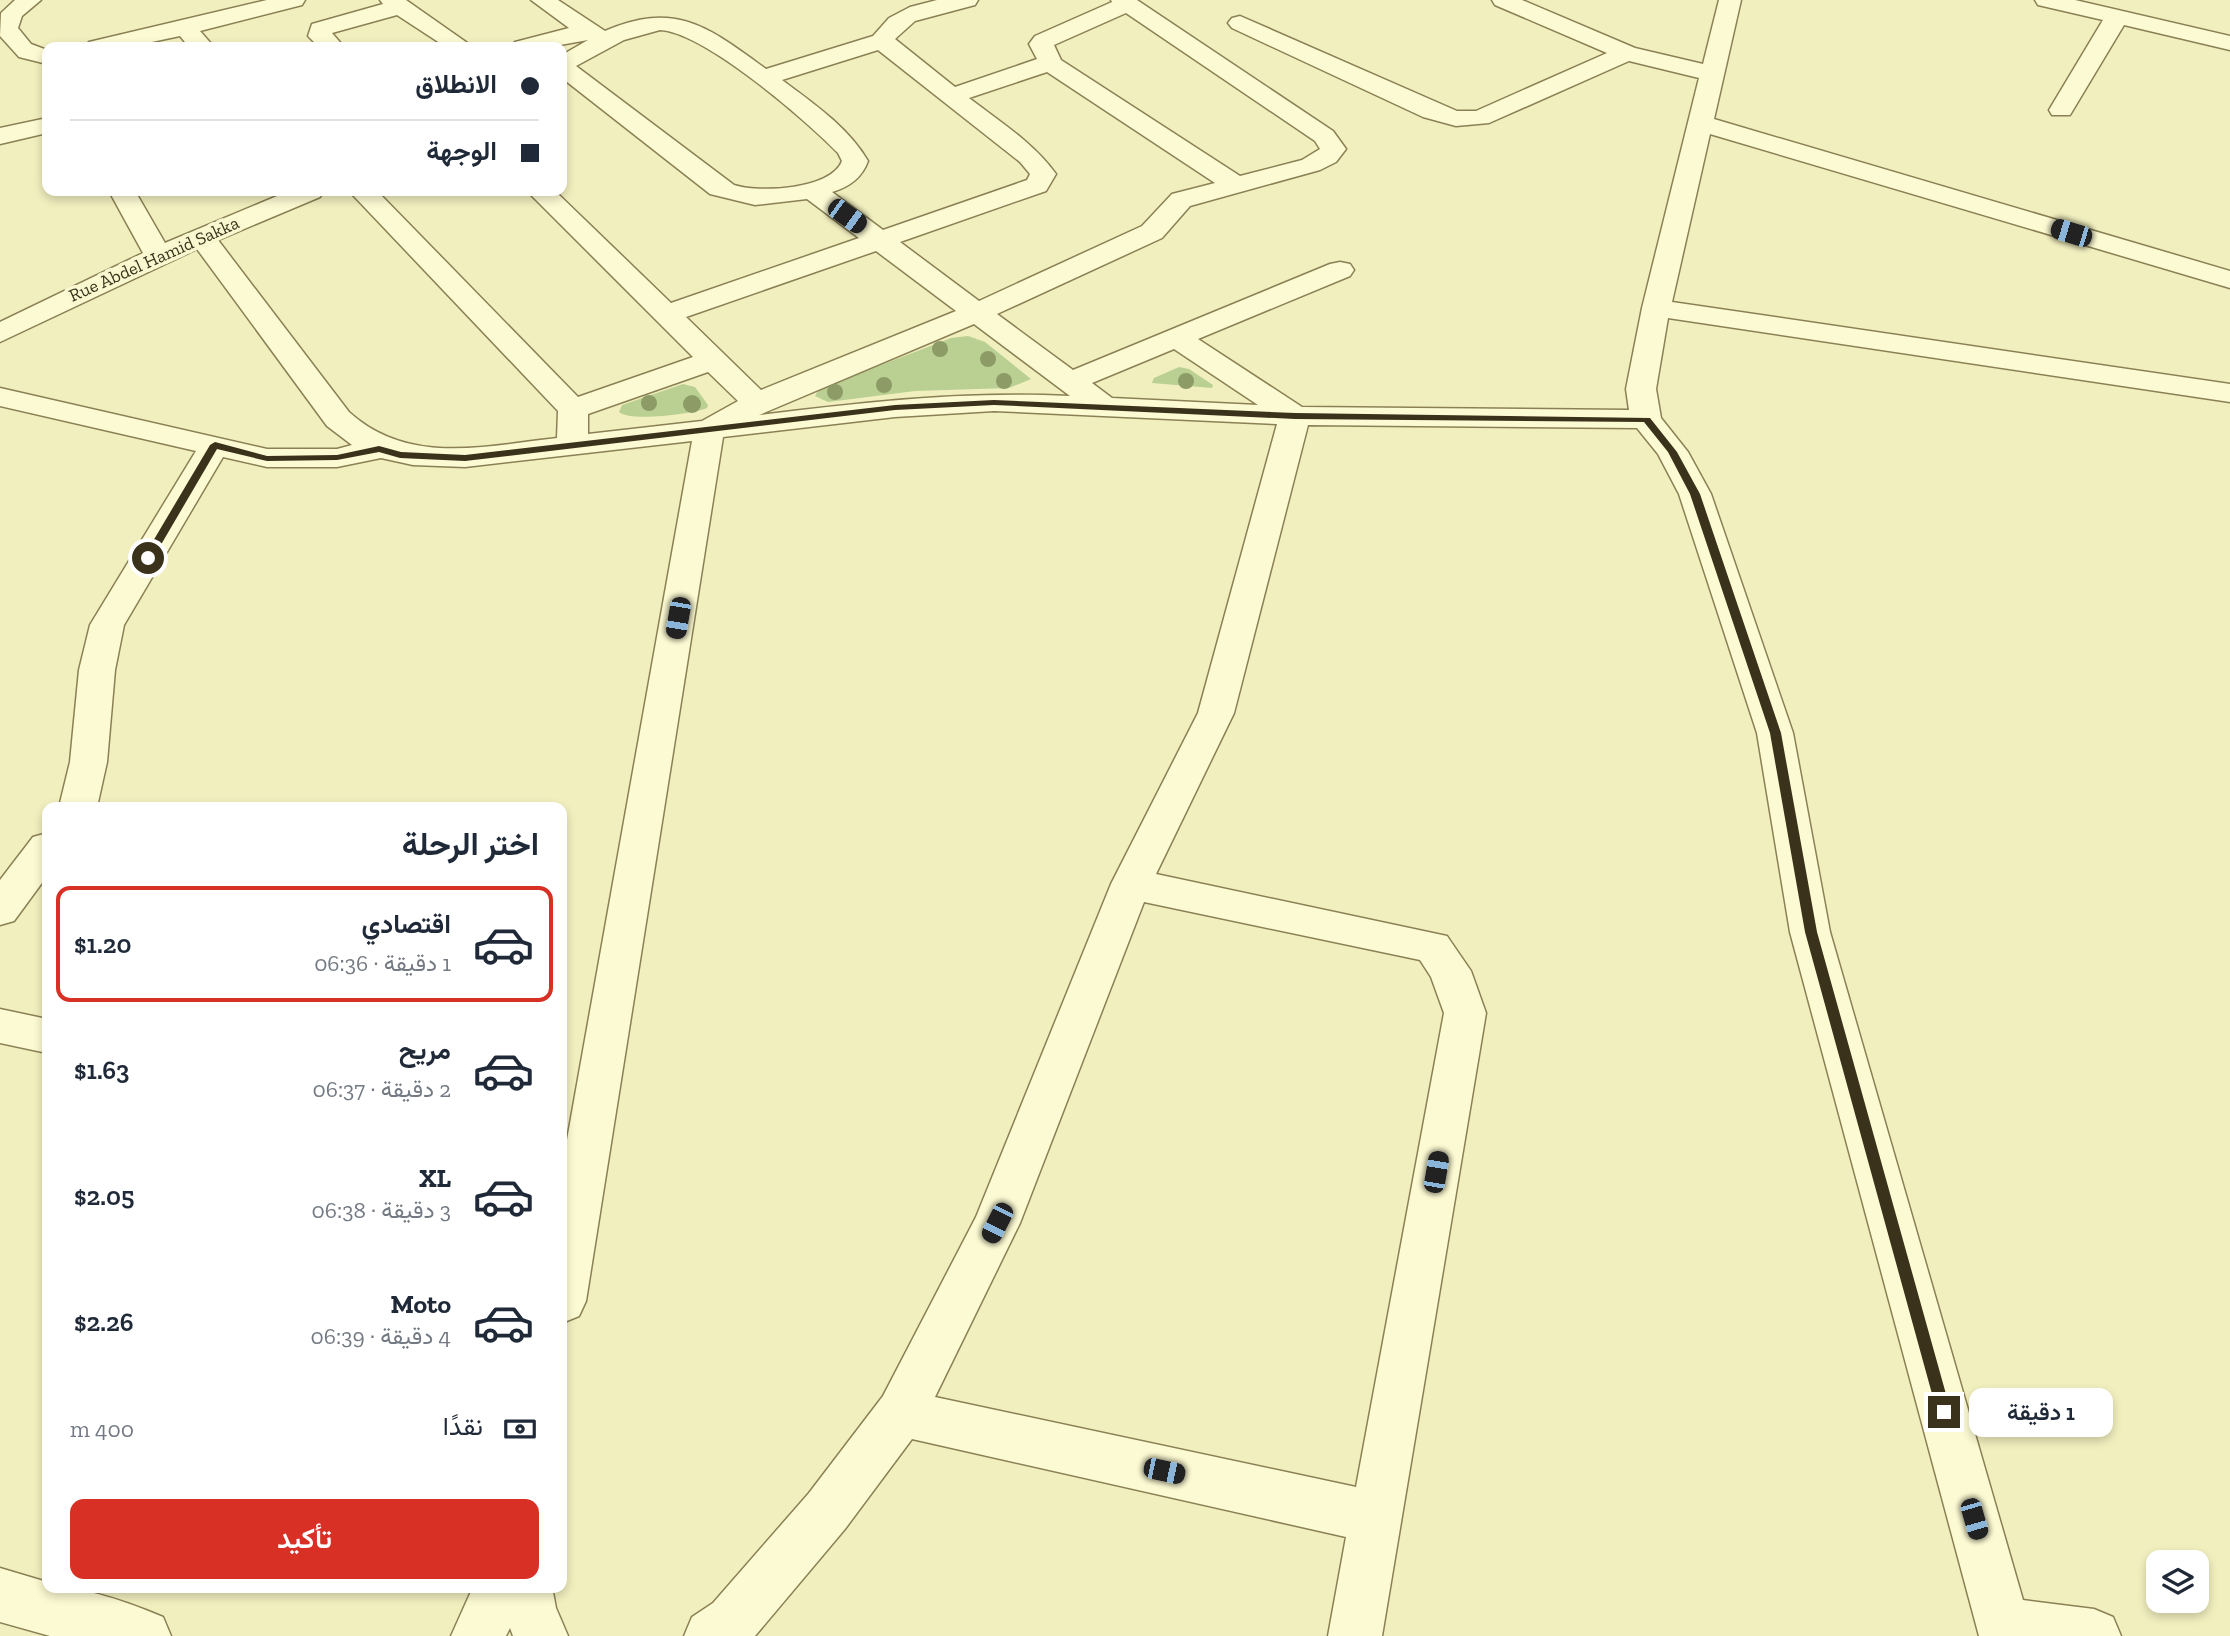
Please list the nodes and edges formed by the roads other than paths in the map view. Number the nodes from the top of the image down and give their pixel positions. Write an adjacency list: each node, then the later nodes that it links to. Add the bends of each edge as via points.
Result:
1 (30, 0): 23 (street, via 12,13 6,28 18,47)
2 (294, 0): 12 (street)
3 (542, 0): 13 (street)
4 (967, 0): 14 (street, via 900,20 887,30)
5 (1503, 0): 21 (street)
6 (1730, 0): 26 (street)
7 (2046, 0): 10 (street)
8 (1125, 2): 24 (street, via 1043,41); 33 (street, via 1332,144 1331,153 1319,162)
9 (395, 3): 17 (street, via 320,29); 18 (street)
10 (2117, 17): 20 (street); 29 (street)
11 (1240, 23): 21 (street, via 1456,120 1497,112)
12 (185, 28): 15 (street); 16 (street)
13 (596, 35): 19 (street); 22 (street); 27 (street, via 676,24 696,30)
14 (883, 41): 27 (street); 28 (street)
15 (120, 42)
16 (198, 42)
17 (327, 42)
18 (454, 42)
19 (553, 42)
20 (2230, 43)
21 (1627, 53): 26 (street)
22 (567, 61)
23 (42, 62)
24 (1050, 63): 28 (street); 33 (street)
25 (567, 70): 34 (street, via 719,188 758,197)
26 (1712, 74): 30 (street)
27 (763, 78): 34 (street, via 851,149 852,170 835,183)
28 (951, 96): 40 (street, via 1028,157 1043,174 1042,180 1030,190)
29 (2061, 110)
30 (1700, 123): 43 (street); 44 (street)
31 (42, 127): 32 (street)
32 (0, 136)
33 (1236, 185): 45 (street, via 1181,200 1166,212 1158,229)
34 (812, 191): 40 (street)
35 (125, 196): 41 (street)
36 (299, 196): 39 (street, Rue Abdel Hamid Sakka)
37 (367, 196): 55 (street)
38 (545, 196): 46 (street)
39 (201, 236): 41 (street, Rue Abdel Hamid Sakka); 61 (street, via 338,419 353,435)
40 (881, 242): 45 (street); 46 (street)
41 (158, 256): 47 (street, Rue Abdel Hamid Sakka)
42 (1340, 270): 48 (street)
43 (2230, 280)
44 (1656, 308): 51 (street); 57 (street, via 1641,389)
45 (976, 313): 50 (street); 53 (street)
46 (668, 314): 49 (street)
47 (0, 333)
48 (1175, 337): 50 (street); 56 (street)
49 (713, 360): 53 (street); 55 (street)
50 (1069, 382): 54 (street)
51 (2230, 393)
52 (0, 397): 59 (street)
53 (757, 403): 58 (street)
54 (1104, 407): 56 (street); 58 (street, via 994,402 895,408)
55 (573, 409): 60 (street)
56 (1295, 416): 57 (street); 64 (street, via 1216,713)
57 (1646, 419): 75 (street, via 1672,452 1695,494 1775,733 1811,932)
58 (709, 430): 60 (street); 68 (street)
59 (215, 445): 61 (street, via 267,458 337,457); 62 (street, via 107,625 98,653 89,775)
60 (572, 446): 61 (street, via 465,458 400,455)
61 (379, 449)
62 (80, 802)
63 (42, 854): 65 (street)
64 (1131, 884): 70 (street, via 997,1223); 71 (street, via 1433,947 1451,971 1465,1013)
65 (0, 910)
66 (0, 1026): 67 (street)
67 (42, 1035)
68 (574, 1151): 69 (street)
69 (567, 1238)
70 (901, 1413): 71 (street); 79 (street, via 732,1622)
71 (1374, 1517): 80 (street)
72 (498, 1593): 77 (street)
73 (526, 1593): 78 (street)
74 (0, 1595): 76 (street)
75 (2005, 1631): 81 (street)
76 (144, 1636)
77 (478, 1636)
78 (541, 1636)
79 (711, 1636)
80 (1355, 1636)
81 (2094, 1636)

